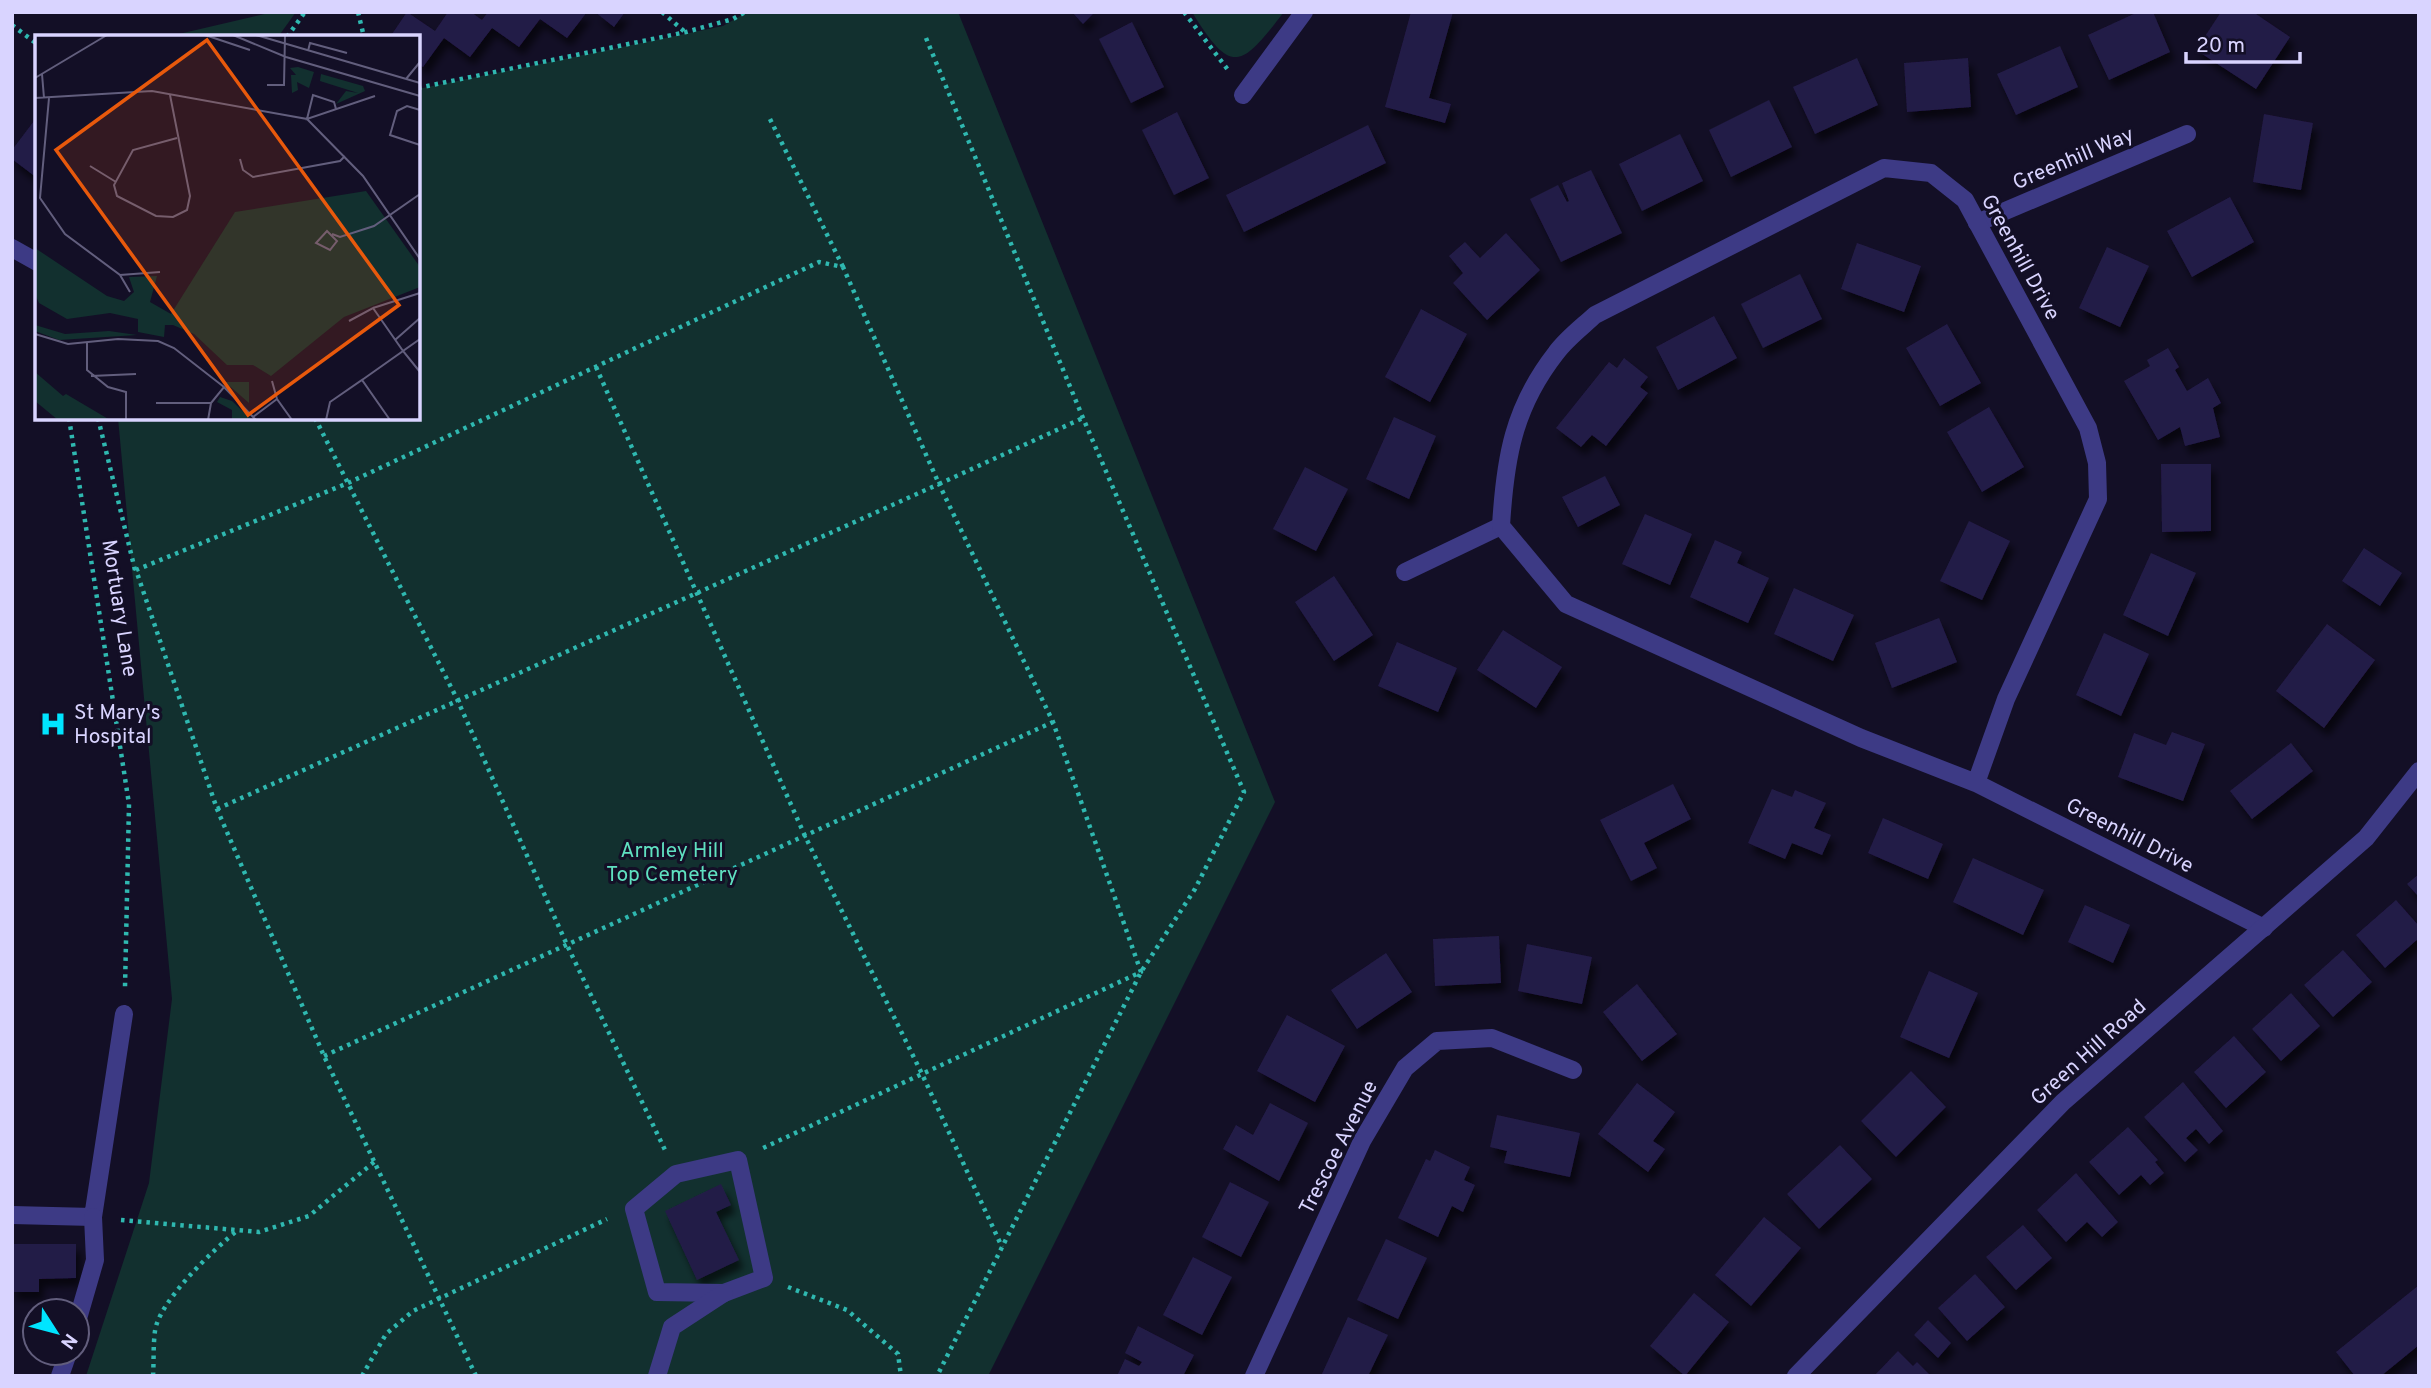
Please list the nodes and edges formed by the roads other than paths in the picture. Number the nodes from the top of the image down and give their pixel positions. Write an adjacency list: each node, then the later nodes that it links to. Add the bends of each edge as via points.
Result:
1 (1304, 12): 2 (street)
2 (1246, 91)
3 (2187, 134): 4 (street, Greenhill Way)
4 (1977, 223): 7 (street, Greenhill Drive, via 1965,200 1931,173 1884,168 1595,315 1556,352 1520,413 1505,465); 10 (street, Greenhill Drive, via 2088,428 2097,463 2098,499 2007,699)
5 (12, 248): 6 (street)
6 (35, 261)
7 (1500, 526): 8 (street); 10 (street, Greenhill Drive, via 1566,604 1861,738)
8 (1405, 572)
9 (2419, 771): 11 (street, Green Hill Road, via 2366,838)
10 (1976, 783): 11 (street, Greenhill Drive)
11 (2264, 928): 20 (street, Green Hill Road, via 2063,1102)
12 (124, 1014): 15 (street)
13 (1573, 1070): 19 (street, Trescoe Avenue, via 1492,1038 1437,1041 1405,1068 1362,1141)
14 (12, 1215): 15 (street)
15 (93, 1217): 17 (street, via 95,1261)
16 (724, 1293): 16 (street, via 764,1278 738,1160 676,1174 634,1209 657,1292); 18 (street, via 672,1327)
17 (84, 1297)
18 (657, 1376)
19 (1254, 1376)
20 (1796, 1376)

